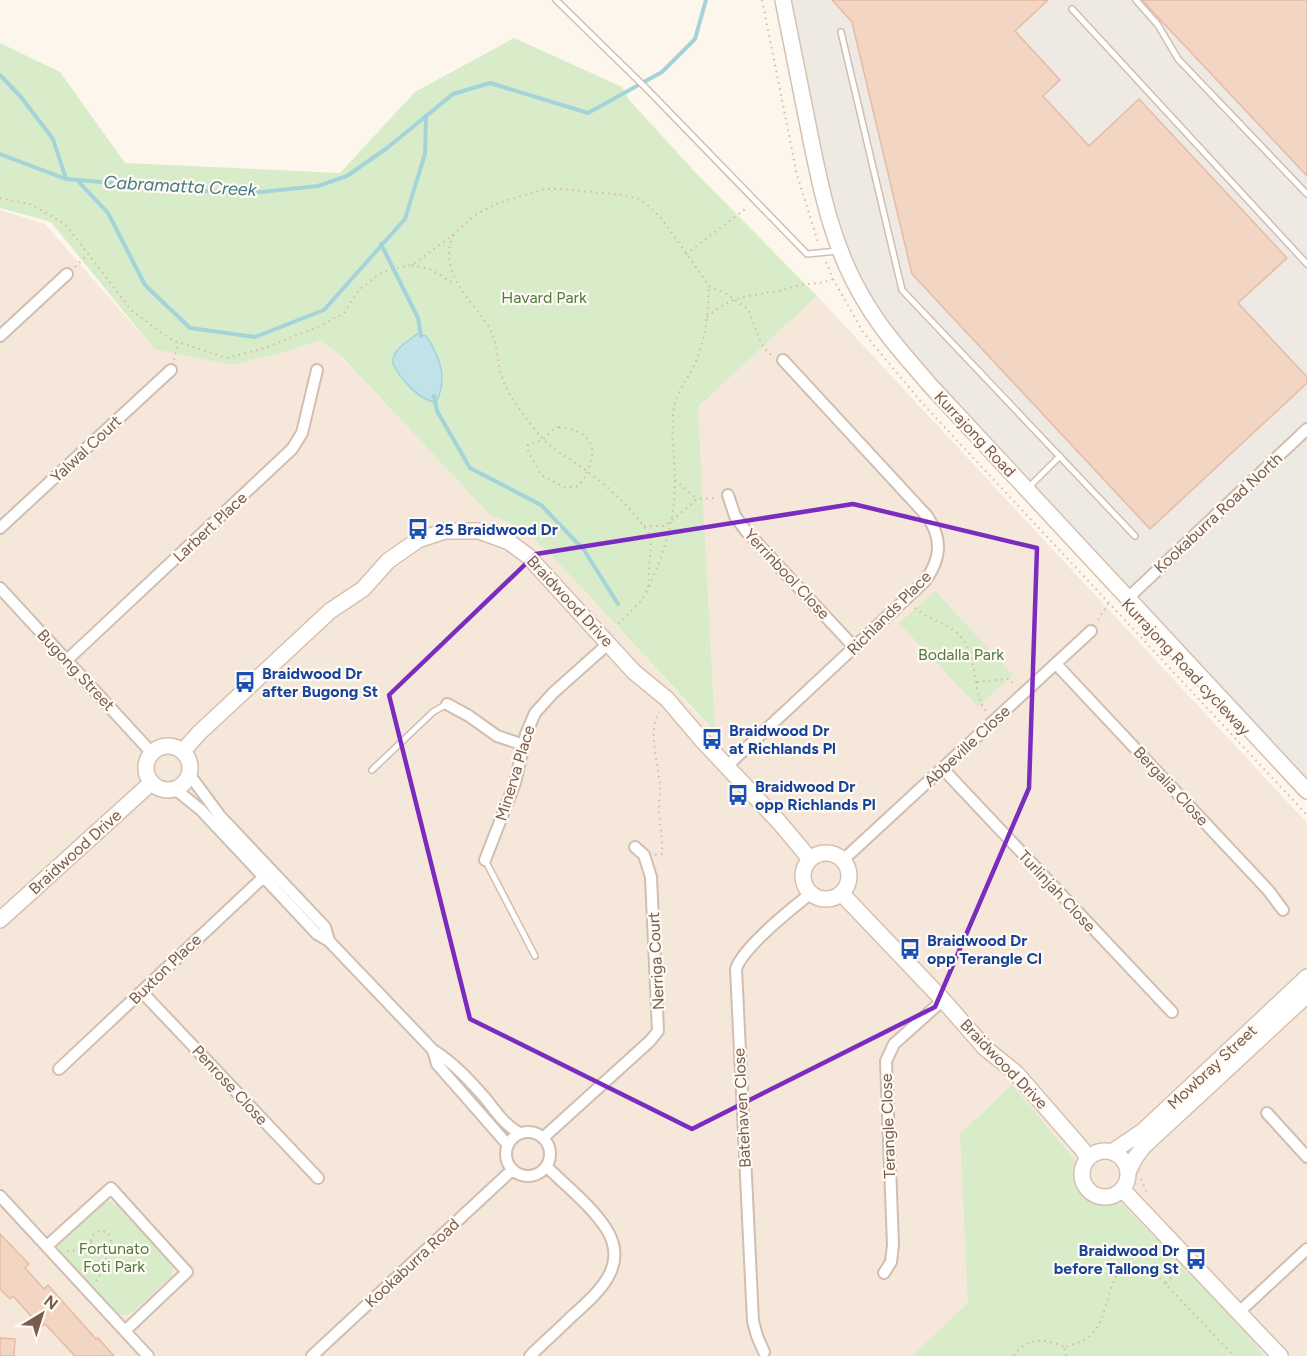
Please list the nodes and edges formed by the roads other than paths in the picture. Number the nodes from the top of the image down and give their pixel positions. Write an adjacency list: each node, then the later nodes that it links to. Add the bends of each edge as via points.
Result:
1 (556, 0): 7 (lane, via 807,254)
2 (783, 0): 7 (street, Kurrajong Road, via 819,180)
3 (1136, 0): 6 (lane, via 1158,25 1178,59)
4 (1072, 9): 8 (lane)
5 (841, 32): 15 (lane, via 902,290)
6 (1307, 194)
7 (839, 251): 16 (street, Kurrajong Road, via 866,303 889,336)
8 (1307, 264)
9 (67, 274): 10 (street)
10 (0, 336)
11 (783, 360): 24 (street, Richlands Place, via 933,524 939,543 937,560 925,581)
12 (171, 370): 18 (street, Yalwal Court)
13 (317, 370): 25 (street, Larbert Place, via 302,433 292,449)
14 (1307, 429): 21 (street, Kookaburra Road North)
15 (1060, 456): 16 (lane); 19 (lane)
16 (1026, 490): 21 (street, Kurrajong Road)
17 (728, 495): 24 (street, Yerrinbool Close, via 735,516 746,531)
18 (0, 528)
19 (1135, 536)
20 (0, 588): 25 (street, Bugong Street)
21 (1128, 598): 37 (street, Kurrajong Road)
22 (1091, 631): 26 (street, Abbeville Close)
23 (609, 643): 28 (street, Minerva Place, via 540,707); 29 (street, Braidwood Drive, via 518,548 479,531 437,532 409,545 363,589 330,611); 31 (street, Braidwood Drive, via 645,683 667,699)
24 (855, 648): 31 (street, Richlands Place)
25 (67, 660): 30 (street, Bugong Street)
26 (1056, 664): 32 (street, Abbeville Close); 45 (street, Bergalia Close)
27 (447, 704): 28 (street, via 497,736); 33 (lane, via 433,712)
28 (524, 745): 40 (street, Minerva Place, via 513,789)
29 (183, 751): 30 (street, via 170,746); 34 (street, via 189,762)
30 (152, 752): 35 (street, via 145,771)
31 (727, 766): 39 (street, Braidwood Drive)
32 (943, 769): 41 (street, Abbeville Close); 52 (street, Turlinjah Close)
33 (372, 770)
34 (189, 774): 36 (street); 42 (street)
35 (151, 783): 36 (street, via 162,790); 46 (street, Braidwood Drive)
36 (175, 789): 42 (street)
37 (1307, 791)
38 (635, 847): 57 (street, Nerriga Court, via 644,855 651,877 658,1031)
39 (810, 859): 41 (street, via 830,853); 43 (street, via 803,880)
40 (485, 860): 47 (lane, Minerva Place)
41 (843, 860): 44 (street, via 849,881)
42 (267, 874): 49 (street, Buxton Place); 53 (street, via 317,934 329,941)
43 (810, 894): 44 (street, via 830,900); 73 (street, Batehaven Close, via 749,948 736,969 753,1321)
44 (842, 894): 51 (street, Braidwood Drive)
45 (1283, 910)
46 (0, 920)
47 (535, 957)
48 (1307, 977): 59 (street, Mowbray Street, via 1143,1131)
49 (142, 992): 54 (street, Buxton Place); 65 (street, Penrose Close)
50 (1307, 995): 64 (street, Mowbray Street, via 1143,1147 1134,1158)
51 (943, 1000): 61 (street, Braidwood Drive, via 985,1048 1016,1073); 70 (street, Terangle Close, via 894,1044 886,1061 893,1245 891,1262)
52 (1172, 1012)
53 (433, 1050): 56 (street, via 462,1072 504,1123); 58 (street, via 437,1064)
54 (59, 1069)
55 (1267, 1113): 60 (street)
56 (519, 1133): 57 (street, via 528,1131); 58 (street)
57 (543, 1137): 62 (street, via 551,1152)
58 (507, 1145): 63 (street, via 507,1162)
59 (1113, 1152): 61 (street, via 1099,1151); 64 (street)
60 (1307, 1157)
61 (1088, 1158): 66 (street, via 1083,1181 1093,1193 1108,1197)
62 (547, 1167): 63 (street, via 534,1176); 76 (street, via 602,1223 611,1239 614,1259 610,1275 598,1293)
63 (512, 1170): 75 (street, Kookaburra Road)
64 (1134, 1174): 66 (street)
65 (318, 1178)
66 (1122, 1190): 71 (street)
67 (0, 1196): 68 (street)
68 (47, 1246): 72 (street); 72 (street, via 111,1188 187,1272)
69 (1307, 1249): 71 (street)
70 (884, 1273)
71 (1238, 1313): 77 (street)
72 (126, 1330): 74 (street)
73 (764, 1352)
74 (148, 1356)
75 (312, 1356)
76 (530, 1356)
77 (1280, 1356)

